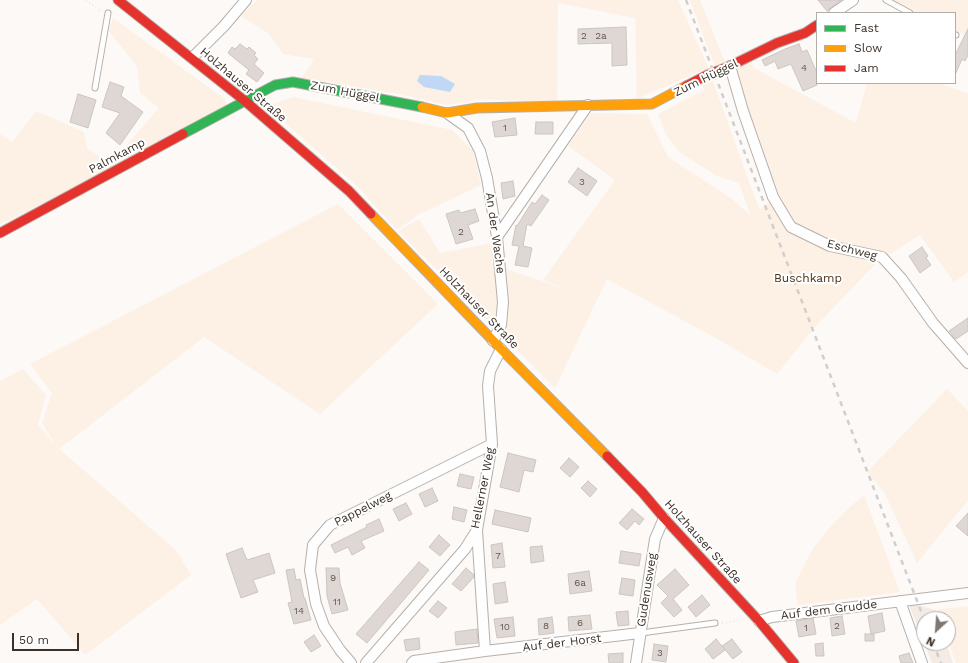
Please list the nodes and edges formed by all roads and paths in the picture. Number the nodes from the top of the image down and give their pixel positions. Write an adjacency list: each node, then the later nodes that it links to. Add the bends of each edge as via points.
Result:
1 (86, 0): 8 (path)
2 (118, 0): 10 (street, Holzhauser Straße)
3 (246, 0): 10 (street)
4 (853, 0): 6 (street)
5 (886, 0): 7 (lane)
6 (835, 12)
7 (908, 12)
8 (108, 13): 12 (lane)
9 (816, 26): 11 (street, Zum Hüggel)
10 (192, 58): 13 (street, Holzhauser Straße)
11 (730, 66): 14 (street, Zum Hüggel, via 652,104); 21 (street, Eschweg, via 773,197 791,227 830,246 882,257)
12 (95, 88)
13 (245, 101): 15 (street, Zum Hüggel, via 275,85 293,82); 17 (street, Palmkamp); 19 (street, Holzhauser Straße, via 349,191)
14 (588, 106): 15 (street, Zum Hüggel, via 477,108); 18 (street)
15 (447, 113): 16 (street, Zum Hüggel)
16 (468, 128): 18 (street, An der Wache, via 480,151)
17 (0, 233)
18 (497, 237): 19 (street, An der Wache, via 503,302 501,325)
19 (493, 341): 20 (street, Holzhauser Straße)
20 (501, 349): 22 (street, Hellerner Weg, via 490,371 488,386); 23 (street, Holzhauser Straße, via 636,486)
21 (968, 363)
22 (492, 444): 24 (street, Hellerner Weg); 32 (street, Pappelweg, via 330,525 313,545 310,570 316,604 324,626)
23 (664, 518): 28 (street, Holzhauser Straße); 30 (street, Gudenusweg, via 655,539)
24 (477, 530): 31 (street); 33 (street, Hellerner Weg, via 465,549)
25 (968, 593): 26 (street, Auf dem Grudde)
26 (900, 601): 28 (street, Auf dem Grudde, via 772,617); 37 (street)
27 (742, 620): 29 (path)
28 (759, 621): 36 (street, Holzhauser Straße)
29 (715, 623): 30 (lane)
30 (640, 633): 31 (street, Auf der Horst); 35 (street, Gudenusweg)
31 (485, 651): 34 (street, Auf der Horst)
32 (352, 663)
33 (366, 663)
34 (412, 663)
35 (636, 663)
36 (794, 663)
37 (922, 663)

